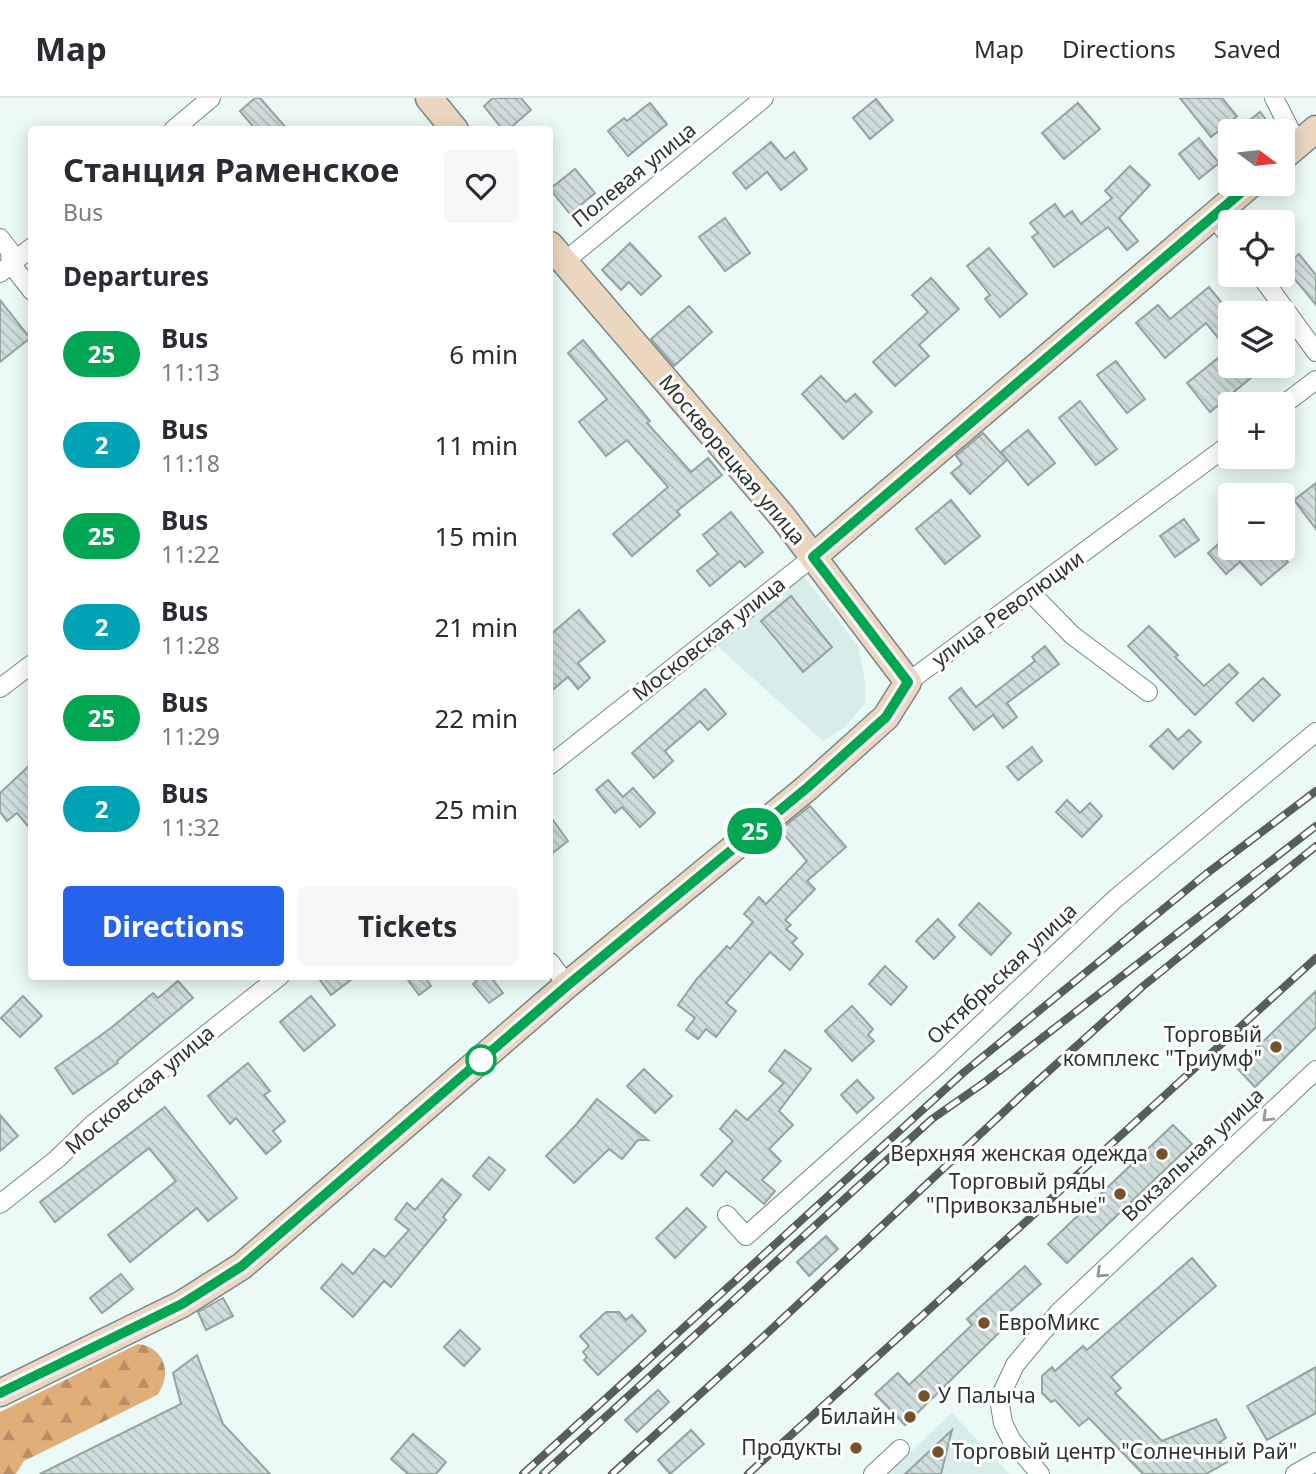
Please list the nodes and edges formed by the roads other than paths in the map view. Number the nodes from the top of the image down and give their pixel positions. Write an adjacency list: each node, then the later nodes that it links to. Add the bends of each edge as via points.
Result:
1 (211, 98): 5 (street)
2 (429, 98): 6 (street)
3 (764, 98): 13 (street, Полевая улица)
4 (1274, 98): 7 (street)
5 (178, 126)
6 (452, 126)
7 (1299, 144)
8 (1236, 196): 9 (street, Московская улица)
9 (1213, 215): 10 (street); 21 (street, Московская улица)
10 (1218, 222)
11 (0, 238): 14 (street, via 10,251)
12 (28, 250): 14 (street)
13 (555, 255): 21 (street, Москворецкая улица)
14 (5, 268): 16 (street)
15 (1269, 287): 17 (street)
16 (28, 288)
17 (1316, 352)
18 (1316, 380): 19 (street)
19 (1295, 396)
20 (1218, 453): 22 (street, улица Революции)
21 (813, 557): 24 (street, Москворецкая улица); 28 (street, Московская улица)
22 (1031, 593): 24 (street, улица Революции); 26 (street, via 1072,635)
23 (28, 667): 25 (street)
24 (908, 682): 31 (street, улица Революции, via 886,717 808,787)
25 (0, 688)
26 (1148, 692)
27 (1316, 732): 34 (street, Октябрьская улица, via 1115,899 746,1236)
28 (553, 763)
29 (553, 966): 31 (street)
30 (275, 980): 33 (street, Московская улица)
31 (568, 985): 35 (street, улица Революции, via 242,1266 182,1304)
32 (1316, 1070): 39 (street, Вокзальная улица, one-way to 39, via 1059,1312 1015,1365 999,1399 1003,1423)
33 (0, 1204)
34 (727, 1214)
35 (0, 1393)
36 (900, 1449): 38 (street)
37 (1316, 1462): 40 (street)
38 (873, 1474)
39 (1040, 1474)
40 (1295, 1474)

